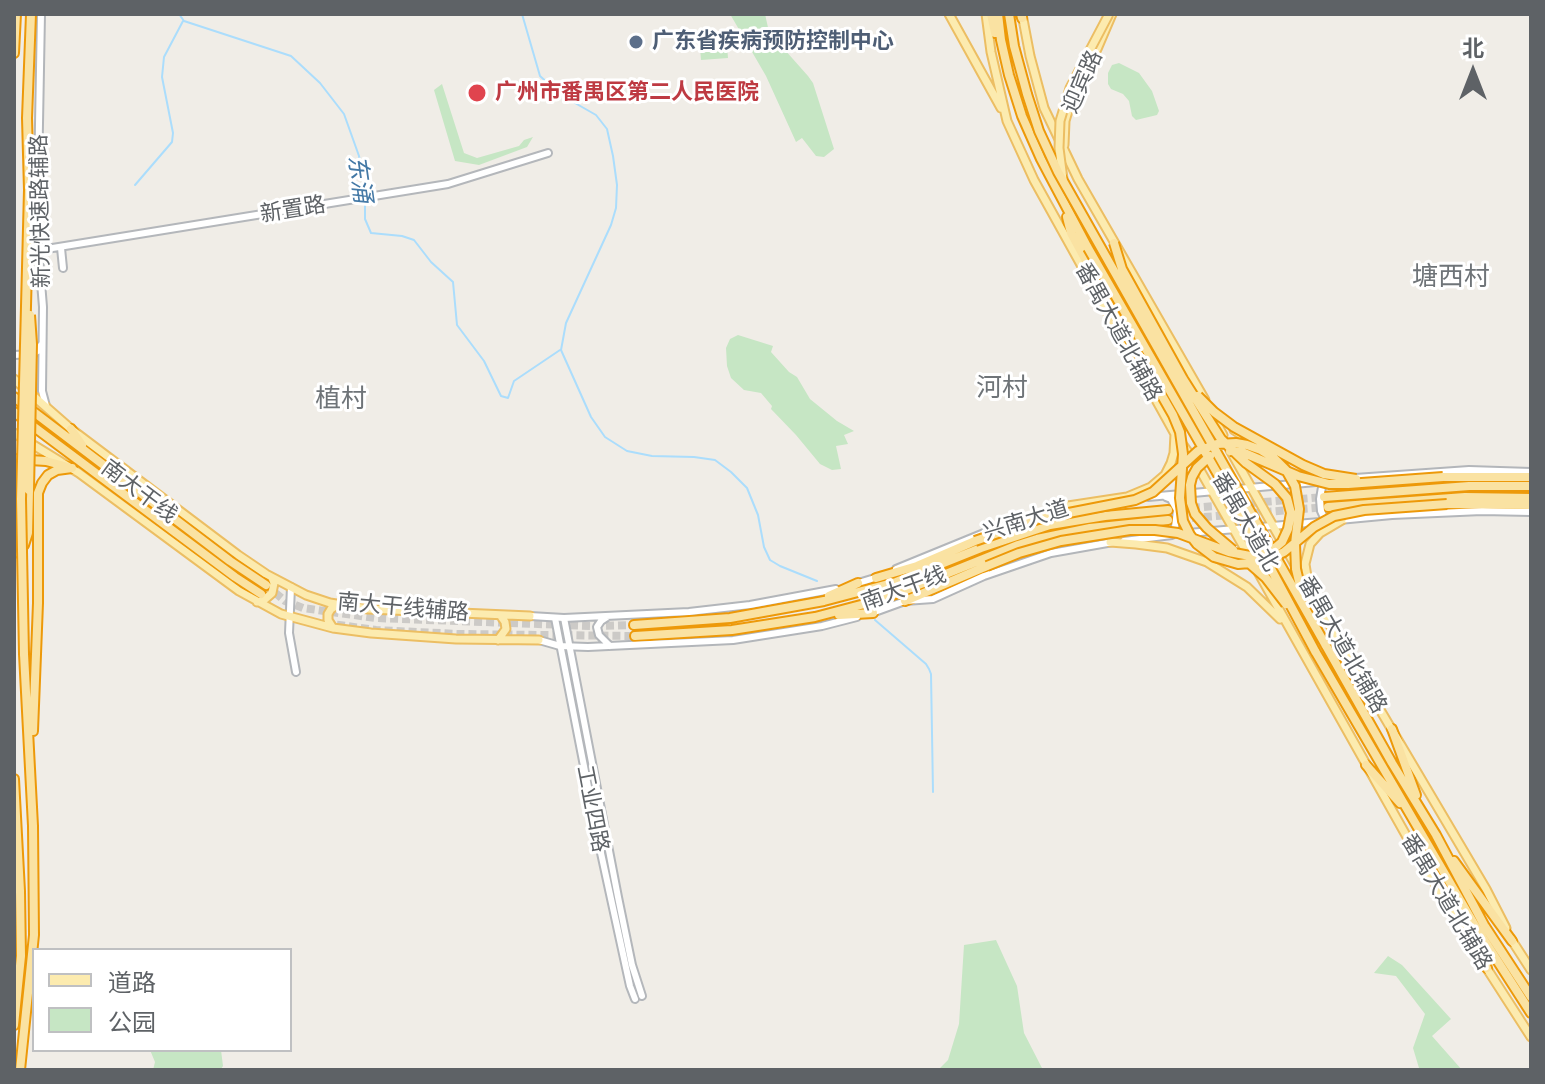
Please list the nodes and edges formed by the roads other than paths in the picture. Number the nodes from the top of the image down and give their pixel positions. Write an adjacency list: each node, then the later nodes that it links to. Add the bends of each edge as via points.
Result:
1 (16, 14): 10 (highway)
2 (31, 14): 21 (highway, bridge)
3 (41, 14): 24 (main road, 新光快速路辅路, via 37,233)
4 (949, 14): 12 (main road)
5 (989, 14): 11 (highway); 12 (main road, 番禺大道北辅路, via 991,52)
6 (998, 14): 11 (highway, 番禺大道北)
7 (1009, 14): 15 (highway, 番禺大道北, bridge, via 1027,94)
8 (1111, 14): 13 (main road, 迎宾路, via 1072,98); 15 (main road, bridge, via 1070,88 1060,121)
9 (1022, 15): 13 (main road, 番禺大道北辅路, via 1044,108)
10 (14, 53)
11 (1009, 75): 16 (highway, 番禺大道北, via 1031,138)
12 (1007, 121): 23 (main road, 番禺大道北辅路)
13 (1065, 152): 17 (main road, 番禺大道北辅路)
14 (548, 153): 18 (main road, 新置路, via 448,184)
15 (1063, 181): 71 (highway, 番禺大道北, bridge)
16 (1062, 200): 22 (highway, via 1071,233); 79 (highway, 番禺大道北, bridge)
17 (1114, 243): 27 (highway, bridge, via 1122,269); 28 (main road, 番禺大道北辅路)
18 (61, 248): 19 (main road, 新置路); 20 (main road)
19 (34, 251)
20 (63, 268)
21 (26, 296): 60 (highway, bridge, via 32,334 28,533); 93 (highway, bridge, via 21,499)
22 (1109, 303): 23 (highway); 50 (highway, bridge, via 1173,415 1183,454 1183,521 1197,544 1214,557 1238,564 1263,562 1334,516 1364,510)
23 (1113, 323): 34 (main road, 番禺大道北辅路)
24 (43, 342): 25 (main road, via 33,354); 30 (main road, 新光快速路辅路)
25 (14, 355)
26 (14, 379): 30 (main road, 南大干线辅路)
27 (1183, 379): 42 (highway, bridge, via 1224,420 1311,469 1337,477); 67 (highway, bridge, via 1221,439 1287,498 1290,520 1282,542 1250,556 1178,533 1130,530 1019,553)
28 (1201, 392): 41 (main road, via 1229,425 1257,445 1305,467); 45 (main road, 番禺大道北铺路)
29 (14, 397): 35 (highway, 南大干线)
30 (46, 407): 32 (main road, 南大干线辅路)
31 (15, 413): 66 (highway, 南大干线)
32 (71, 429): 35 (highway); 62 (main road, 南大干线辅路)
33 (14, 433): 38 (main road, 南大干线辅路)
34 (1175, 434): 46 (main road, 番禺大道北辅路); 51 (main road, via 1171,463 1151,487 1127,497)
35 (87, 453): 62 (highway, 南大干线, via 230,561)
36 (14, 459): 37 (highway)
37 (36, 460): 38 (highway); 40 (highway, via 20,466)
38 (72, 468): 66 (main road, 南大干线辅路, via 228,584); 93 (highway, via 48,475 38,493)
39 (1531, 475): 41 (main road, 兴南大道, via 1469,470); 42 (highway, bridge)
40 (14, 478)
41 (1353, 478): 43 (main road, 兴南大道)
42 (1401, 480): 79 (highway, bridge, via 1315,482 1234,450 1211,455 1197,468 1190,485 1195,514 1266,578)
43 (1325, 481): 45 (main road, 兴南大道); 55 (main road, via 1320,499)
44 (1531, 486): 48 (highway)
45 (1251, 488): 46 (main road, 兴南大道); 56 (main road, 番禺大道北铺路)
46 (1212, 491): 47 (main road, 兴南大道); 57 (main road, 番禺大道北辅路)
47 (1162, 496): 51 (main road, 兴南大道); 58 (main road, via 1177,510 1175,527)
48 (1324, 497)
49 (1531, 498): 52 (highway, via 1436,498)
50 (1531, 505)
51 (1068, 506): 61 (main road, 兴南大道, via 1011,522)
52 (1328, 507)
53 (1531, 512): 54 (main road, 兴南大道)
54 (1342, 520): 55 (main road, 兴南大道); 65 (main road, via 1310,544 1305,564)
55 (1326, 522): 56 (main road, 兴南大道)
56 (1273, 526): 57 (main road, 兴南大道); 65 (main road, 番禺大道北铺路)
57 (1233, 529): 58 (main road, 兴南大道); 82 (main road, 番禺大道北辅路)
58 (1166, 536): 59 (main road, 兴南大道)
59 (1110, 542): 67 (main road, 兴南大道, via 1051,553 933,599); 82 (main road, via 1167,548 1216,567 1258,596)
60 (14, 553)
61 (876, 578): 63 (main road, 兴南大道); 71 (highway, bridge, via 1038,519 1135,500 1153,492 1198,451 1236,443 1274,458 1295,486 1296,569)
62 (269, 581): 64 (main road, 南大干线辅路); 66 (main road, via 274,583 272,593)
63 (858, 583): 68 (highway); 75 (main road, 兴南大道, via 750,605)
64 (291, 587): 69 (main road, 南大干线辅路); 74 (main road)
65 (1311, 593): 90 (main road, 番禺大道北铺路)
66 (259, 598): 74 (main road, 南大干线辅路)
67 (905, 601): 70 (main road, 兴南大道)
68 (814, 603): 76 (highway, 南大干线, via 896,582 1050,525 1105,516 1168,515 1018,545 886,597); 80 (highway, 南大干线, via 730,618)
69 (337, 605): 72 (main road, 南大干线辅路); 81 (main road, via 328,614)
70 (873, 613): 76 (highway); 88 (main road, 兴南大道, via 733,640)
71 (1309, 614): 94 (highway, 番禺大道北, bridge)
72 (500, 615): 73 (main road, 南大干线辅路); 84 (main road, via 506,629)
73 (530, 616): 77 (main road, 兴南大道)
74 (289, 617): 81 (main road, 南大干线辅路); 89 (main road)
75 (607, 617): 78 (main road, 兴南大道); 88 (main road, via 597,627)
76 (815, 617): 83 (highway, 南大干线, via 732,630)
77 (555, 618): 78 (main road, 兴南大道); 86 (main road, 工业四路)
78 (564, 618): 87 (main road, 工业四路)
79 (1300, 622): 95 (highway, 番禺大道北, bridge)
80 (634, 625)
81 (333, 628): 84 (main road, 南大干线辅路)
82 (1292, 633): 91 (main road, 番禺大道北铺路)
83 (635, 636)
84 (498, 640): 85 (main road, 南大干线辅路)
85 (539, 640): 86 (main road, 兴南大道)
86 (560, 646): 87 (main road, 兴南大道); 87 (main road, 工业四路, via 630,986 638,998)
87 (570, 646): 88 (main road, 兴南大道)
88 (610, 646)
89 (296, 672)
90 (1392, 729): 94 (highway); 100 (main road, 番禺大道北辅路)
91 (1366, 765): 95 (highway); 103 (main road, 番禺大道北辅路)
92 (14, 779): 99 (highway)
93 (31, 779): 101 (highway)
94 (1421, 811): 96 (highway, 番禺大道北)
95 (1411, 816): 97 (highway, 番禺大道北)
96 (1436, 835): 100 (highway); 105 (highway, 番禺大道北, via 1484,925)
97 (1430, 847): 103 (highway); 106 (highway, 番禺大道北)
98 (14, 860): 99 (highway)
99 (20, 920): 107 (highway)
100 (1512, 941): 104 (main road, 番禺大道北辅路)
101 (33, 948)
102 (32, 954): 109 (highway)
103 (1487, 968): 108 (main road, 番禺大道北辅路)
104 (1531, 970)
105 (1531, 997)
106 (1531, 1013)
107 (14, 1025)
108 (1531, 1037)
109 (20, 1070)

